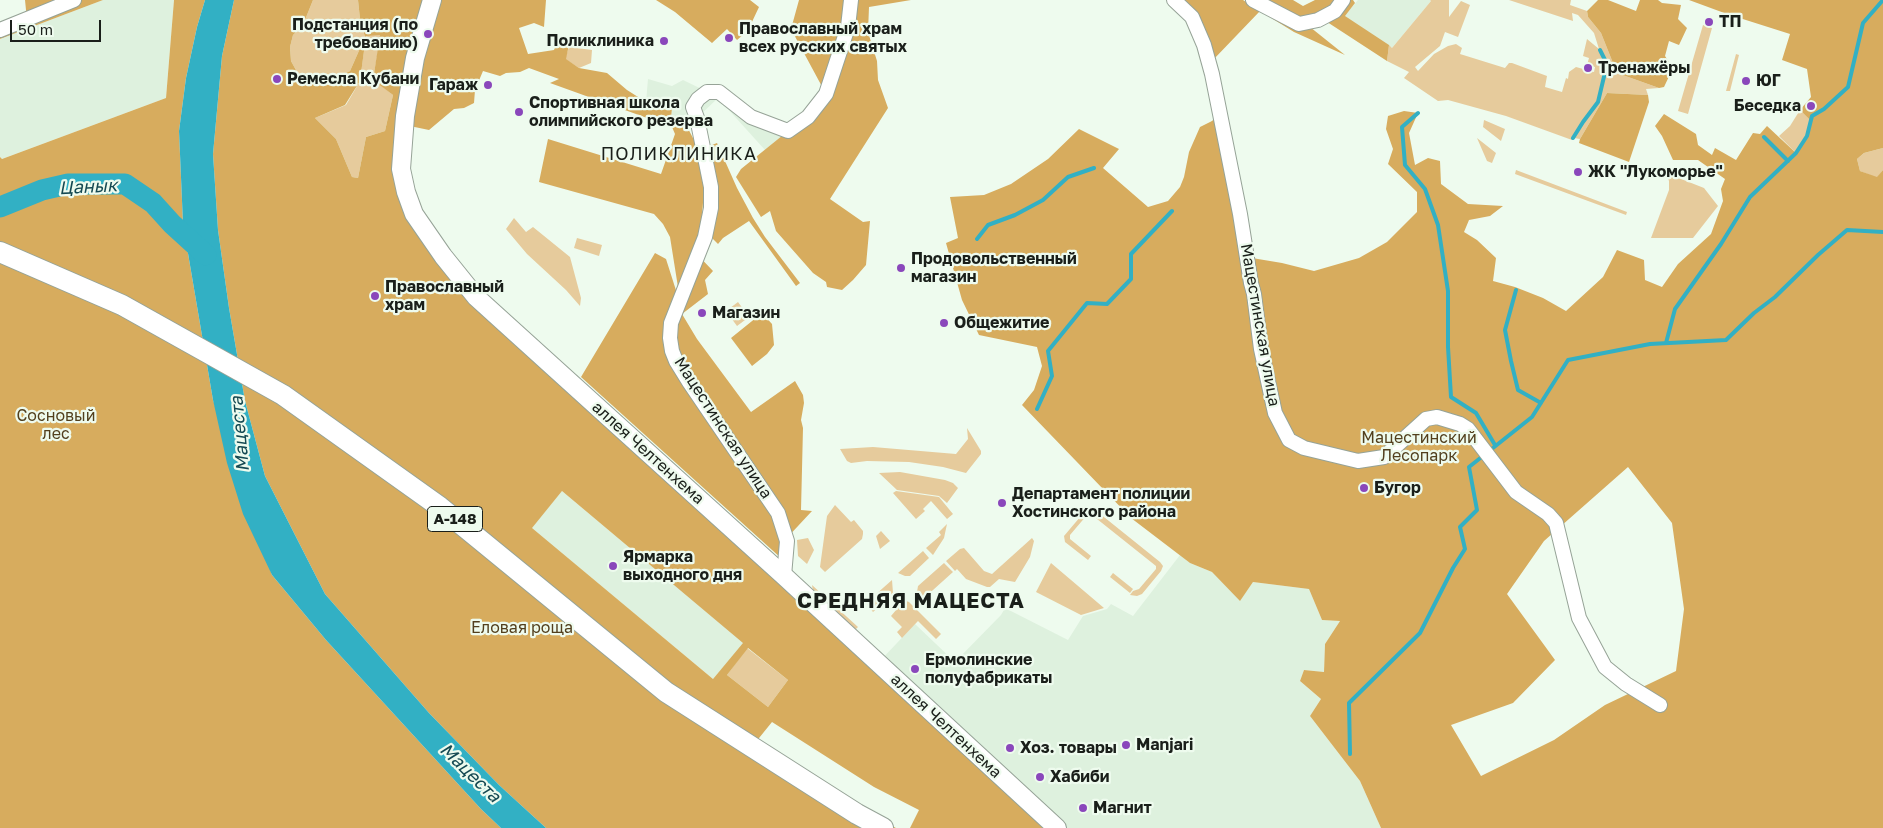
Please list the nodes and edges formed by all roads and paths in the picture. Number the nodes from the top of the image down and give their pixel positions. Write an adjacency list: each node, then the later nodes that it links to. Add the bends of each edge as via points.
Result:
1 (74, 0): 7 (street)
2 (432, 0): 9 (main road, аллея Челтенхема, via 415,58 404,132 401,169 414,214 476,297)
3 (851, 0): 9 (street, Мацестинская улица, via 848,27 826,94 808,117 788,131 751,117 719,92 707,92 693,107 711,187 712,208 705,237 671,323 672,351 689,382 778,513 787,540)
4 (1174, 0): 10 (street, Мацестинская улица, via 1192,17 1212,74 1240,214 1261,349 1275,413 1290,440 1311,450 1358,461 1384,457 1426,419 1437,417 1468,429 1516,492 1556,523 1579,618 1605,667)
5 (1253, 0): 6 (street, via 1299,24 1318,20 1334,11)
6 (1343, 0)
7 (0, 30)
8 (0, 252): 11 (highway, А-148, via 122,305 283,395 440,507 666,692)
9 (784, 576): 12 (main road, аллея Челтенхема)
10 (1660, 705)
11 (883, 828)
12 (1056, 828)

